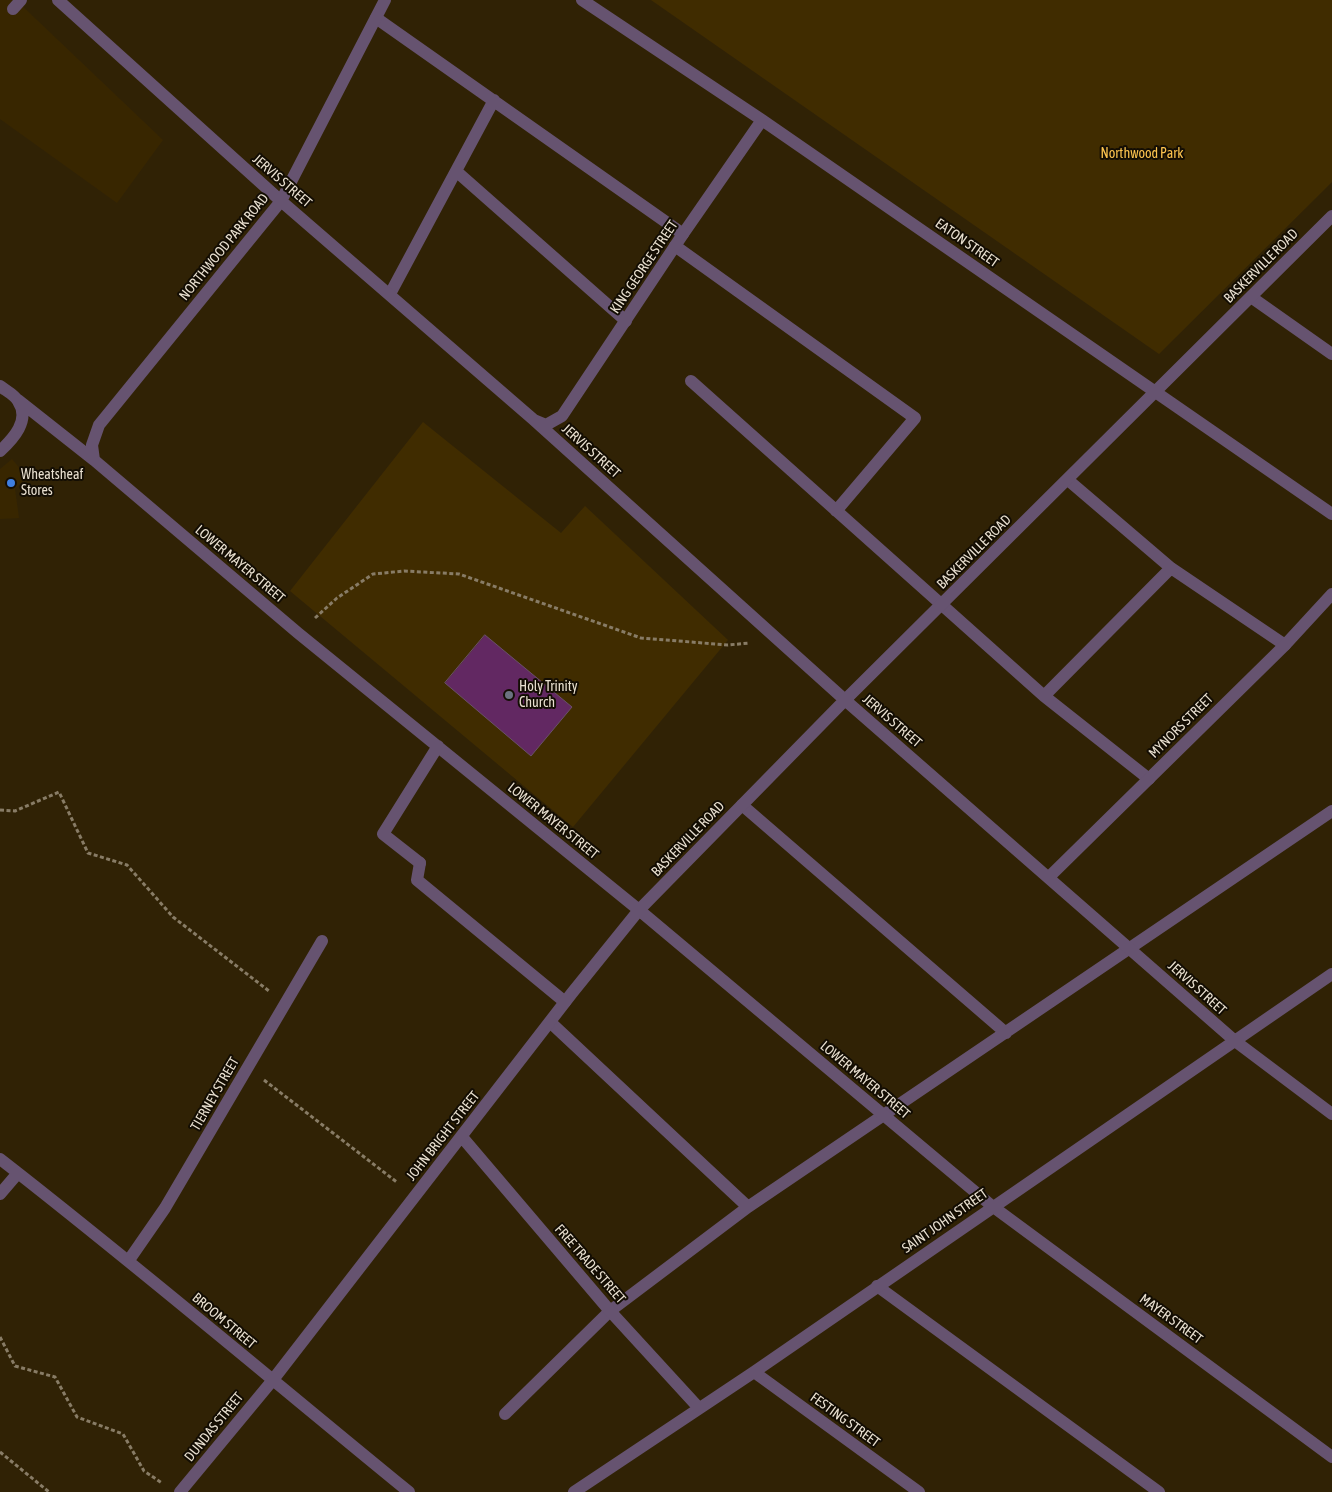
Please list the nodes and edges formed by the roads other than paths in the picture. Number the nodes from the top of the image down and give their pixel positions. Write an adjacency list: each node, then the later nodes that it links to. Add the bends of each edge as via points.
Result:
1 (58, 0): 8 (street, JERVIS STREET)
2 (385, 0): 4 (street, NORTHWOOD PARK ROAD)
3 (582, 0): 6 (street, EATON STREET)
4 (376, 18): 5 (street); 8 (street, NORTHWOOD PARK ROAD)
5 (494, 100): 7 (street); 10 (street)
6 (762, 120): 10 (street, KING GEORGE STREET); 18 (street, EATON STREET)
7 (456, 171): 12 (street); 14 (street)
8 (281, 201): 12 (street, JERVIS STREET); 22 (street, NORTHWOOD PARK ROAD, via 99,426 92,445)
9 (1332, 216): 13 (street, BASKERVILLE ROAD)
10 (683, 234): 11 (street, KING GEORGE STREET)
11 (675, 246): 14 (street, KING GEORGE STREET); 24 (street, via 915,418)
12 (390, 294): 20 (street, JERVIS STREET)
13 (1251, 297): 15 (street); 18 (street, BASKERVILLE ROAD)
14 (626, 321): 20 (street, KING GEORGE STREET, via 562,416)
15 (1332, 354)
16 (691, 381): 24 (street)
17 (0, 386): 19 (street, LOWER MAYER STREET)
18 (1156, 393): 23 (street, BASKERVILLE ROAD); 25 (street, EATON STREET)
19 (18, 400): 21 (street, via 22,413 19,432); 22 (street, LOWER MAYER STREET)
20 (540, 422): 31 (street, JERVIS STREET, via 580,462)
21 (0, 452)
22 (94, 460): 32 (street, LOWER MAYER STREET, via 298,633)
23 (1068, 480): 26 (street); 28 (street, BASKERVILLE ROAD)
24 (836, 511): 28 (street)
25 (1332, 514)
26 (1171, 568): 29 (street); 30 (street)
27 (1332, 594): 29 (street, MYNORS STREET)
28 (942, 605): 30 (street); 31 (street, BASKERVILLE ROAD)
29 (1285, 645): 33 (street, MYNORS STREET)
30 (1044, 696): 33 (street)
31 (845, 700): 34 (street, BASKERVILLE ROAD); 36 (street, JERVIS STREET)
32 (438, 746): 37 (street, LOWER MAYER STREET); 41 (street, via 383,834 420,863 417,880)
33 (1149, 779): 36 (street, MYNORS STREET)
34 (742, 806): 37 (street, BASKERVILLE ROAD); 43 (street)
35 (1332, 812): 39 (street)
36 (1049, 877): 39 (street, JERVIS STREET)
37 (639, 910): 41 (street, JOHN BRIGHT STREET); 46 (street, LOWER MAYER STREET)
38 (322, 941): 53 (street, TIERNEY STREET, via 166,1208)
39 (1131, 949): 43 (street); 44 (street, JERVIS STREET)
40 (1332, 974): 44 (street, SAINT JOHN STREET)
41 (569, 998): 42 (street, JOHN BRIGHT STREET)
42 (550, 1022): 47 (street, JOHN BRIGHT STREET); 52 (street)
43 (1006, 1033): 46 (street)
44 (1234, 1041): 45 (street, JERVIS STREET); 51 (street, SAINT JOHN STREET)
45 (1332, 1114)
46 (885, 1116): 51 (street, LOWER MAYER STREET); 52 (street)
47 (462, 1137): 55 (street, FREE TRADE STREET); 57 (street, JOHN BRIGHT STREET)
48 (0, 1159): 49 (street, BROOM STREET)
49 (18, 1174): 50 (street); 53 (street, BROOM STREET)
50 (0, 1194)
51 (992, 1206): 54 (street, SAINT JOHN STREET); 60 (street, MAYER STREET)
52 (748, 1207): 55 (street)
53 (129, 1260): 57 (street, BROOM STREET)
54 (877, 1286): 56 (street, SAINT JOHN STREET); 65 (street)
55 (610, 1311): 58 (street, FREE TRADE STREET); 59 (street)
56 (754, 1372): 58 (street, SAINT JOHN STREET); 64 (street, FESTING STREET)
57 (272, 1380): 61 (street, DUNDAS STREET); 62 (street, BROOM STREET)
58 (698, 1407): 63 (street, SAINT JOHN STREET)
59 (505, 1414)
60 (1332, 1457)
61 (180, 1492)
62 (409, 1492)
63 (574, 1492)
64 (919, 1492)
65 (1159, 1492)

